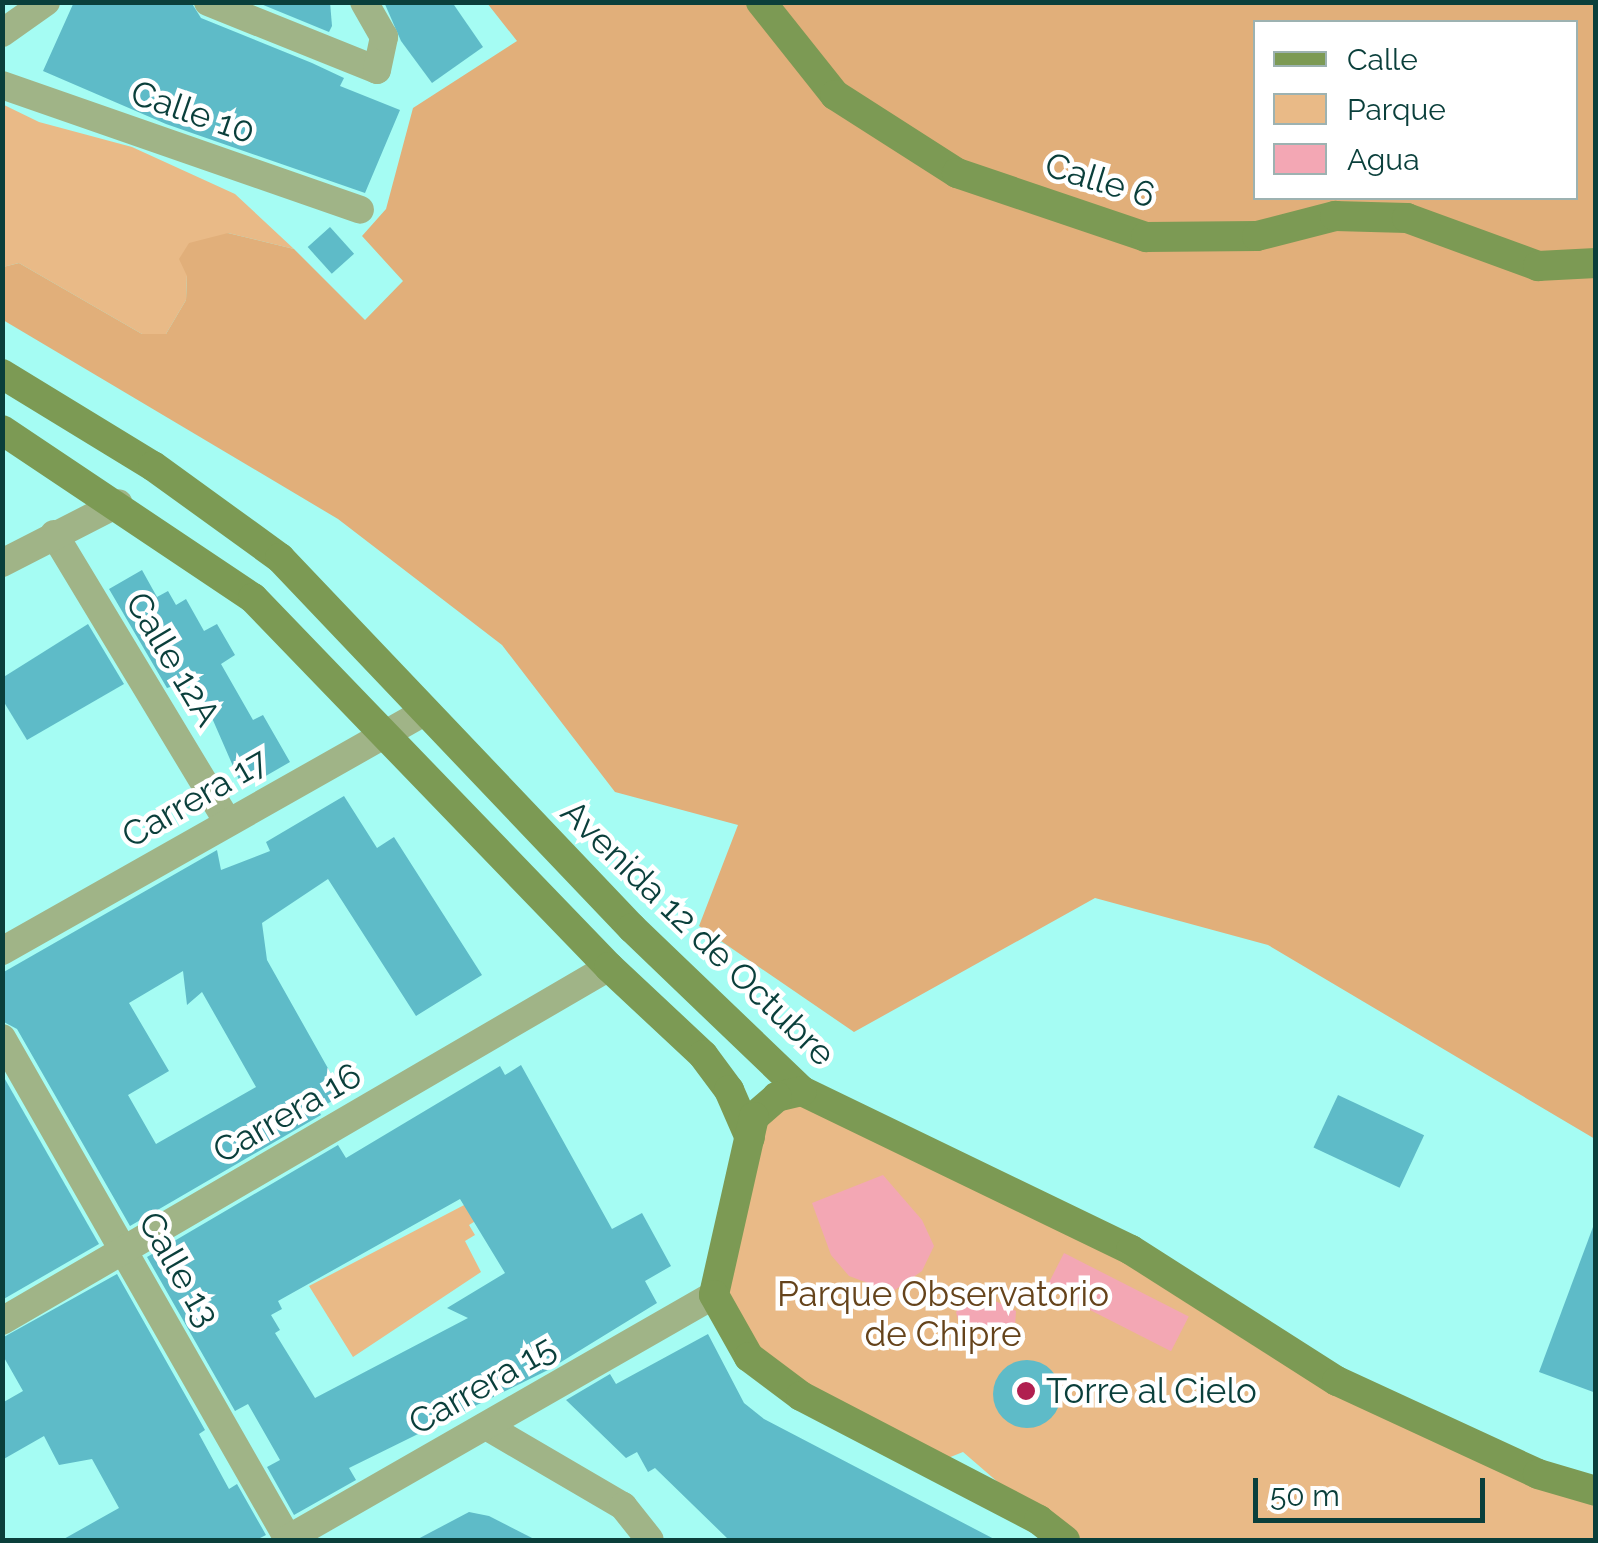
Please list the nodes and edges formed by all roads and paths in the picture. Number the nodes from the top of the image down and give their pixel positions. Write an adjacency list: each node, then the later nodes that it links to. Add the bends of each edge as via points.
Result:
1 (46, 2): 5 (street)
2 (208, 2): 3 (street, via 377,70 384,37)
3 (364, 2)
4 (761, 2): 8 (main road, Calle 6, via 835,95 957,173 1146,238 1257,236 1335,216 1407,218 1538,266)
5 (2, 33)
6 (2, 85): 7 (street, Calle 10)
7 (360, 210)
8 (1596, 263)
9 (2, 374): 14 (main road, Avenida 12 de Octubre, via 153,466 280,558)
10 (2, 430): 11 (main road)
11 (119, 502): 12 (street); 15 (main road, via 252,598)
12 (54, 534): 13 (street); 16 (street, Calle 12A)
13 (2, 562)
14 (424, 712): 15 (street, Carrera 17); 20 (main road, Avenida 12 de Octubre, via 632,928)
15 (385, 734): 16 (street, Carrera 17); 18 (main road)
16 (228, 822): 17 (street, Carrera 17)
17 (2, 950)
18 (609, 967): 21 (main road, via 702,1055 730,1090); 22 (street, Carrera 16)
19 (2, 1038): 22 (street, Calle 13)
20 (802, 1091): 21 (main road, via 761,1108); 26 (main road, Avenida 12 de Octubre, via 1131,1250 1337,1381 1538,1474)
21 (750, 1138): 23 (main road)
22 (126, 1252): 24 (street, Carrera 16); 27 (street, Calle 13)
23 (714, 1294): 25 (street, Carrera 15); 29 (main road, via 750,1357 801,1396)
24 (2, 1321)
25 (486, 1426): 27 (street, Carrera 15); 28 (street, via 622,1506)
26 (1596, 1491)
27 (287, 1540)
28 (650, 1540)
29 (1066, 1540)

